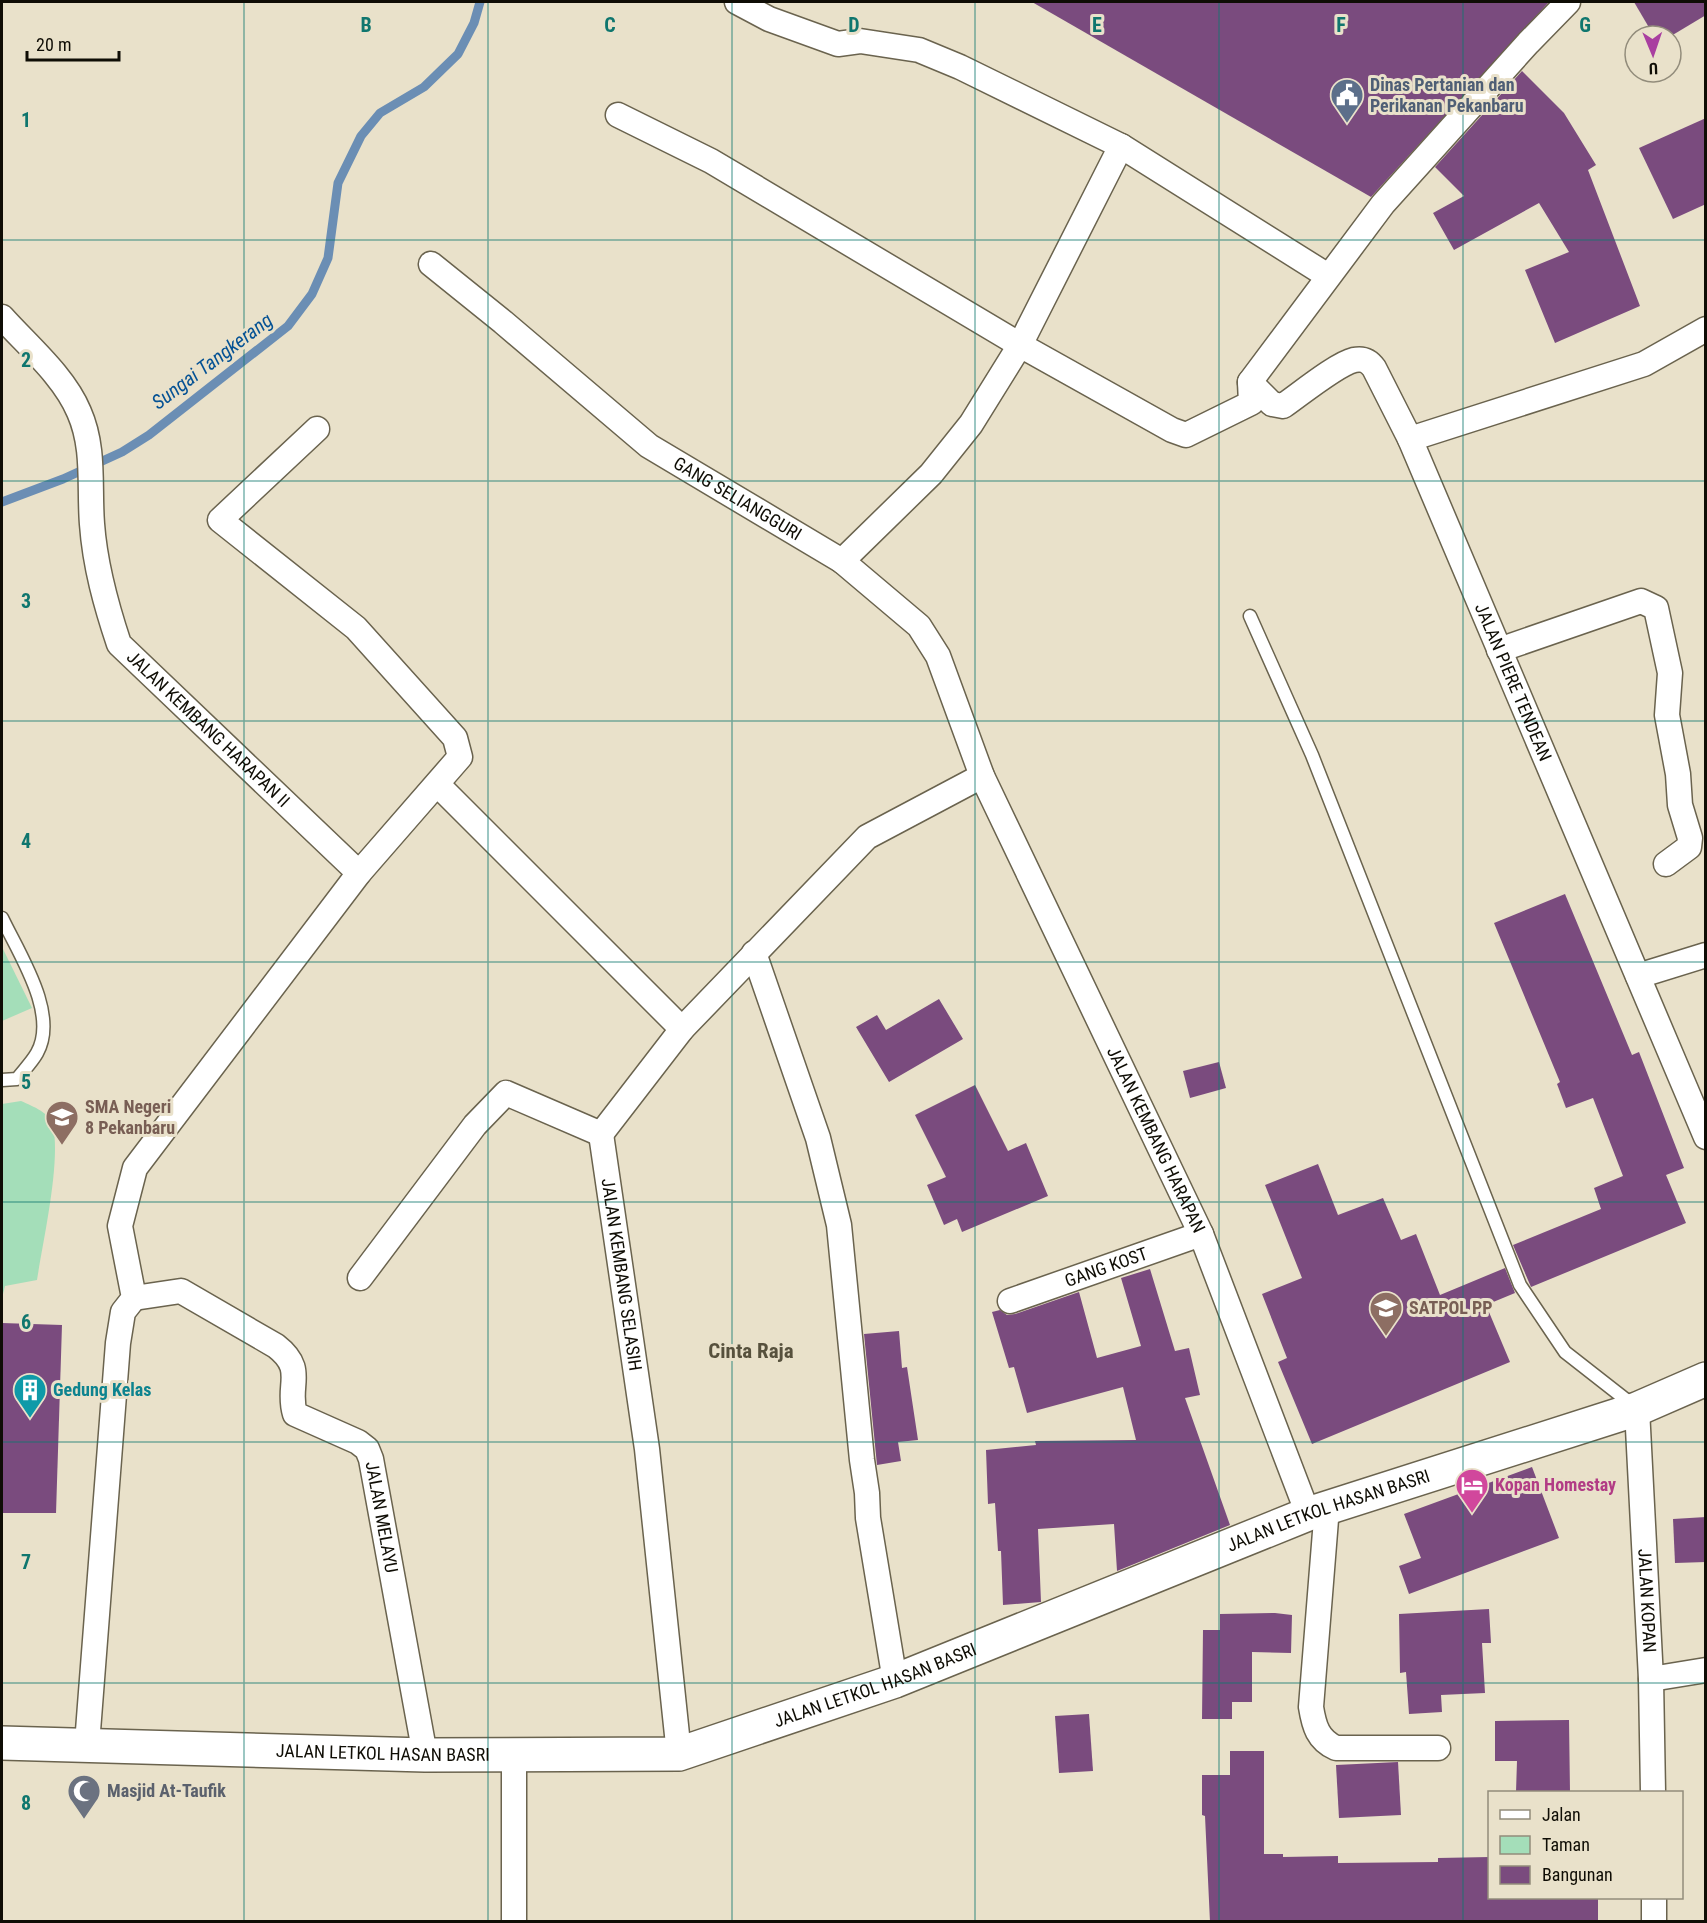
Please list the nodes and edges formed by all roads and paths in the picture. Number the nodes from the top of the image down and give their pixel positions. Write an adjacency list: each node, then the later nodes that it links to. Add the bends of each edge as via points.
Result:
1 (737, 2): 4 (street, via 769,19 838,44 860,41 919,50)
2 (1568, 2): 6 (street, via 1399,185)
3 (618, 115): 9 (street, via 711,161)
4 (1121, 146): 6 (street); 9 (street)
5 (431, 264): 13 (street, GANG SELIANGGURI, via 649,446)
6 (1328, 276): 10 (street)
7 (2, 317): 19 (street, JALAN KEMBANG HARAPAN II, via 58,379 78,409 89,437 92,526 103,596 119,644)
8 (1706, 329): 12 (street, via 1644,364)
9 (1020, 345): 10 (street, via 1186,435 1251,403); 13 (street, via 971,424 937,466)
10 (1250, 382): 12 (street, JALAN PIERE TENDEAN, via 1272,404 1283,406 1348,362 1370,362)
11 (317, 429): 17 (street, via 220,520 356,628 455,738 460,757)
12 (1410, 440): 15 (street, JALAN PIERE TENDEAN)
13 (842, 561): 16 (street, GANG SELIANGGURI, via 925,636 938,656)
14 (1250, 616): 33 (lane, via 1312,755 1520,1285 1565,1352)
15 (1499, 650): 18 (street, via 1641,601 1656,608 1670,673 1667,715 1680,805 1690,838 1689,847); 23 (street, JALAN PIERE TENDEAN)
16 (982, 776): 21 (street, via 867,837); 28 (street, JALAN KEMBANG HARAPAN)
17 (438, 785): 19 (street); 24 (street)
18 (1666, 864)
19 (359, 873): 30 (street, via 135,1168 120,1226)
20 (2, 918): 25 (lane, via 33,982 45,1019 38,1052 16,1079)
21 (754, 953): 24 (street); 37 (street, via 818,1138 839,1225 868,1518)
22 (1706, 955): 23 (street)
23 (1638, 976): 27 (street, JALAN PIERE TENDEAN)
24 (682, 1029): 26 (street)
25 (2, 1080)
26 (601, 1134): 29 (street, via 506,1093 475,1125); 41 (street, JALAN KEMBANG SELASIH, via 647,1449)
27 (1706, 1137)
28 (1201, 1234): 31 (street, GANG KOST); 34 (street, JALAN KEMBANG HARAPAN)
29 (360, 1278)
30 (134, 1298): 39 (street, via 123,1312 118,1343); 42 (street, JALAN MELAYU, via 181,1291 276,1346 290,1357 296,1378 292,1406 295,1414 367,1449)
31 (1010, 1301)
32 (1706, 1379): 33 (street, JALAN LETKOL HASAN BASRI)
33 (1637, 1409): 34 (street, JALAN LETKOL HASAN BASRI); 36 (street, JALAN KOPAN)
34 (1318, 1510): 37 (street, JALAN LETKOL HASAN BASRI); 40 (street, via 1311,1707 1314,1725 1324,1743 1336,1748)
35 (1706, 1670): 36 (street)
36 (1652, 1680): 44 (street, JALAN KOPAN)
37 (895, 1681): 41 (street, JALAN LETKOL HASAN BASRI)
38 (2, 1743): 39 (street, JALAN LETKOL HASAN BASRI)
39 (87, 1744): 42 (street, JALAN LETKOL HASAN BASRI)
40 (1438, 1748)
41 (679, 1754): 43 (street, JALAN LETKOL HASAN BASRI)
42 (425, 1755): 43 (street, JALAN LETKOL HASAN BASRI)
43 (514, 1757): 46 (street)
44 (1653, 1791)
45 (1654, 1899): 47 (street)
46 (514, 1922)
47 (1654, 1922)

